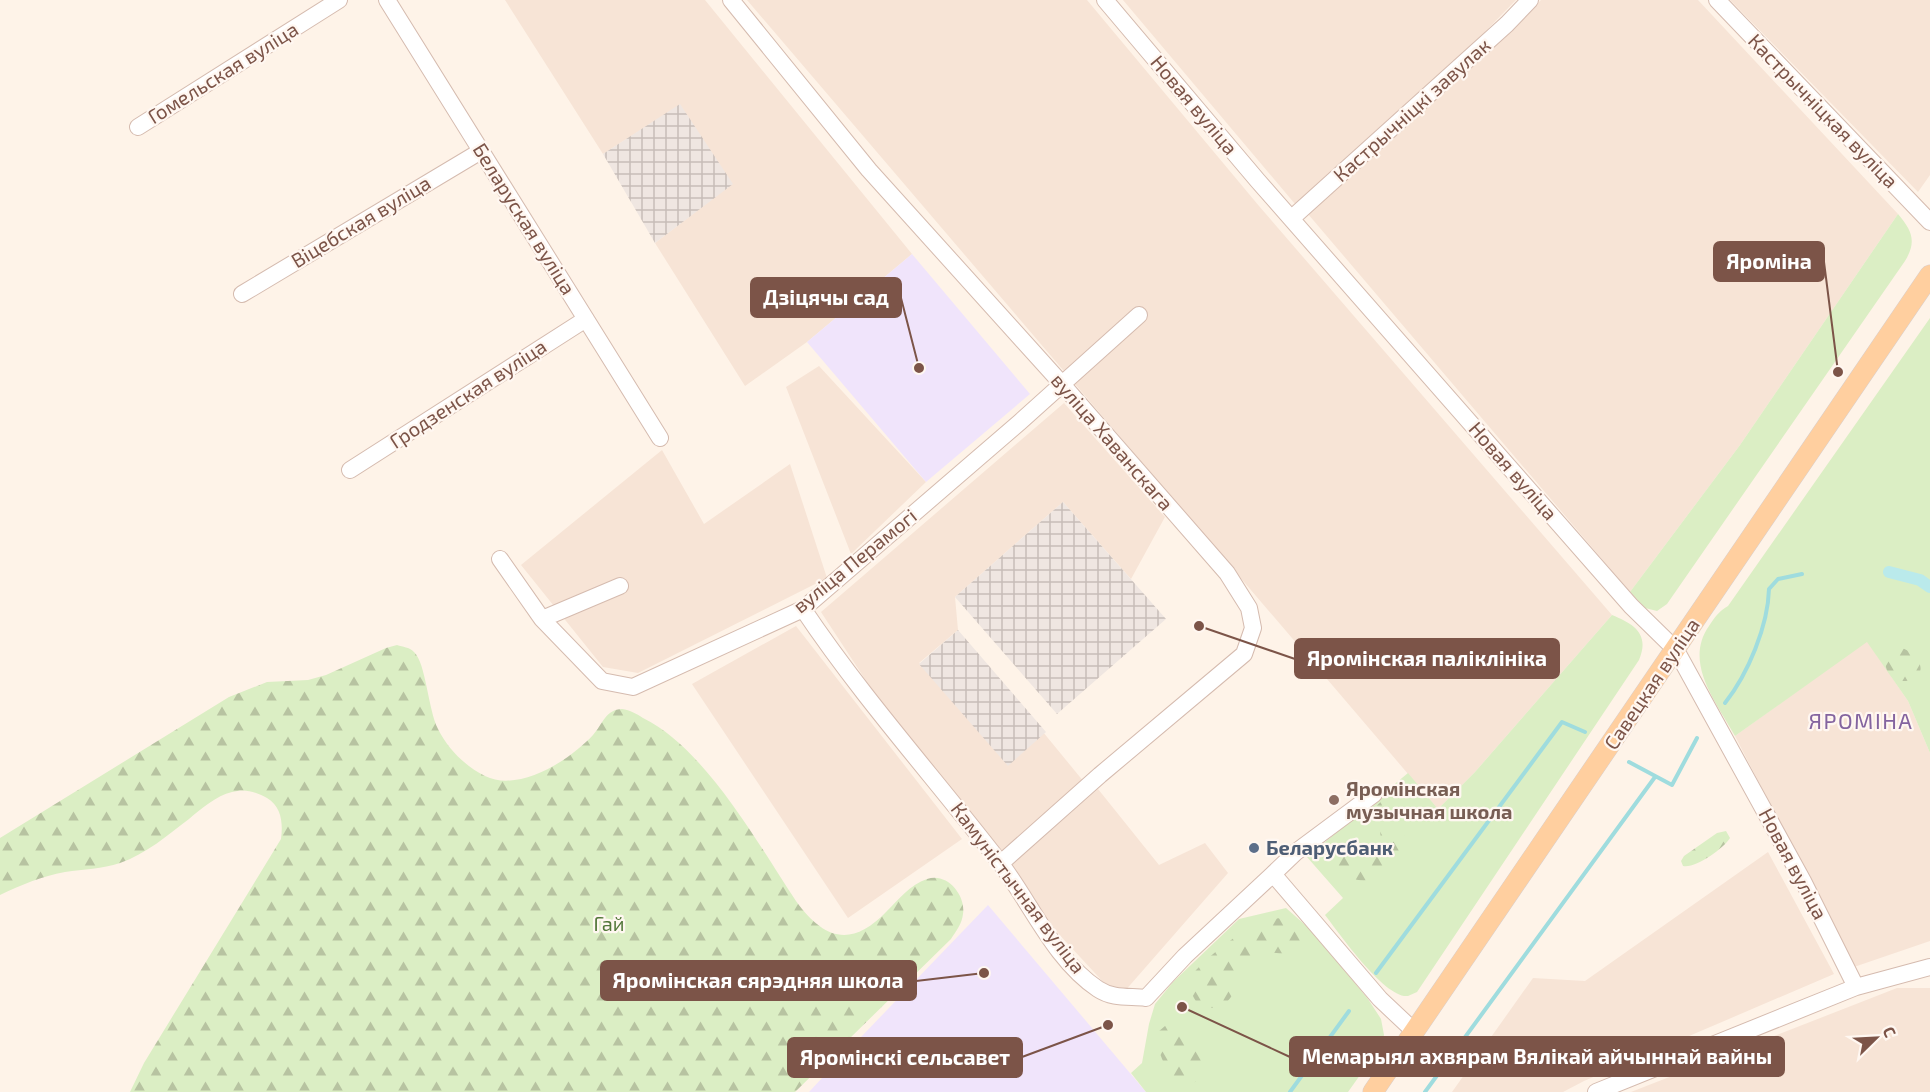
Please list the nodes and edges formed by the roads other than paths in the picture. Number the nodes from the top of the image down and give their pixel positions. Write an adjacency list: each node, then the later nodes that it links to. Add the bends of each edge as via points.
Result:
1 (339, 0): 7 (street, Гомельская вуліца)
2 (387, 0): 8 (street, Беларуская вуліца)
3 (731, 0): 15 (street, вуліца Хаванскага, via 869,170)
4 (1106, 0): 9 (street, Новая вуліца)
5 (1530, 0): 9 (street, Кастрычніцкі завулак)
6 (1717, 0): 10 (street, Кастрычніцкая вуліца)
7 (138, 127)
8 (481, 150): 12 (street, Віцебская вуліца); 14 (street, Беларуская вуліца)
9 (1292, 218): 22 (street, Новая вуліца, via 1631,606)
10 (1930, 222)
11 (1930, 275): 22 (main road, Савецкая вуліца)
12 (242, 294)
13 (1139, 315): 15 (street, вуліца Перамогі)
14 (586, 319): 16 (street, Беларуская вуліца); 17 (street, Гродзенская вуліца)
15 (1062, 384): 20 (street, вуліца Перамогі); 24 (street, вуліца Хаванскага, via 1227,573 1249,608 1252,628 1244,654)
16 (660, 438)
17 (350, 470)
18 (500, 559): 21 (street, вуліца Перамогі)
19 (620, 586): 21 (street)
20 (803, 609): 21 (street, вуліца Перамогі, via 633,687 602,681); 24 (street, Камуністычная вуліца, via 836,658)
21 (542, 619)
22 (1676, 650): 27 (street, Новая вуліца, via 1803,881); 28 (main road, Савецкая вуліца)
23 (1374, 794): 25 (street, Камуністычная вуліца)
24 (1000, 863): 25 (street, Камуністычная вуліца, via 1069,961 1098,989 1119,997 1146,998)
25 (1273, 874): 28 (street, via 1380,999)
26 (1930, 967): 27 (street)
27 (1856, 987): 30 (street)
28 (1415, 1032): 29 (main road, Савецкая вуліца)
29 (1373, 1092)
30 (1596, 1092)

